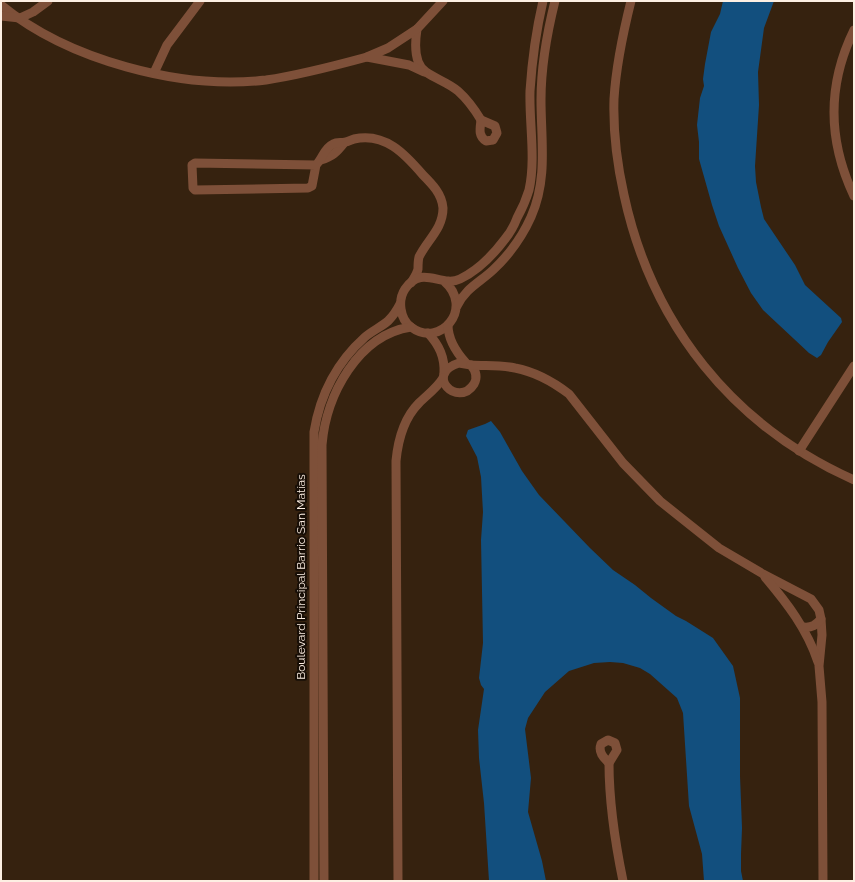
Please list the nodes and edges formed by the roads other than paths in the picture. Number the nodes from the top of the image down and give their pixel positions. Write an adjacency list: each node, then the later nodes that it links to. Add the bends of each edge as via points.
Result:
1 (48, 1): 9 (street)
2 (200, 1): 14 (street, via 167,45)
3 (443, 1): 10 (street)
4 (543, 1): 20 (street, via 532,66 531,177 523,207 507,237 486,261 460,279 453,282)
5 (555, 1): 23 (street, via 543,75 543,171 535,209 512,250 492,271 466,291)
6 (631, 1): 34 (street, via 616,77 614,129 618,166 636,239 661,301 706,369 742,406)
7 (1, 5): 9 (street)
8 (1, 16): 9 (street)
9 (20, 18): 14 (street, via 48,36 85,54)
10 (416, 29): 12 (street, via 388,48); 13 (street, via 415,50)
11 (854, 30): 17 (street, via 840,64 834,117 838,154)
12 (367, 58): 13 (street, via 409,65); 14 (street, via 266,80 215,81)
13 (424, 72): 15 (street, via 458,91)
14 (154, 73)
15 (481, 120)
16 (318, 162): 16 (street, via 195,163 192,165 193,188 308,188 312,186); 18 (street, via 329,158 344,143 354,139 380,140 404,154 437,190 443,208 440,223 420,255)
17 (854, 196)
18 (418, 268): 19 (street); 21 (street)
19 (429, 277): 20 (street); 21 (street, via 416,279)
20 (444, 281): 23 (street, via 453,292)
21 (411, 283): 22 (street, via 403,292)
22 (400, 304): 25 (street, via 403,317); 41 (street, Boulevard Principal Barrio San Matías, via 388,321 349,353 326,390 314,432)
23 (457, 306): 24 (street)
24 (448, 325): 26 (street); 27 (street, via 454,347)
25 (411, 327): 26 (street); 42 (street, Boulevard Principal Barrio San Matías, via 399,329 380,338 352,365 334,398 324,429)
26 (428, 333): 30 (street, via 443,357)
27 (469, 364): 28 (street); 30 (street, via 452,365); 31 (street, via 477,376)
28 (493, 366): 31 (street, via 484,371); 36 (street, via 530,372 546,378 569,394 622,463 660,501 719,548)
29 (854, 366): 34 (street)
30 (443, 376): 32 (street); 33 (street, via 444,385)
31 (475, 383): 33 (street, via 464,392)
32 (432, 391): 33 (street); 43 (street, via 409,415 400,438 396,461)
33 (452, 391)
34 (798, 451): 35 (street)
35 (854, 480)
36 (763, 574): 37 (street, via 811,599); 38 (street)
37 (822, 619): 38 (street, via 810,628); 39 (street)
38 (803, 627): 39 (street)
39 (819, 666): 45 (street, via 822,702)
40 (609, 763): 44 (street, via 612,814)
41 (314, 881)
42 (324, 881)
43 (398, 881)
44 (623, 881)
45 (823, 881)

